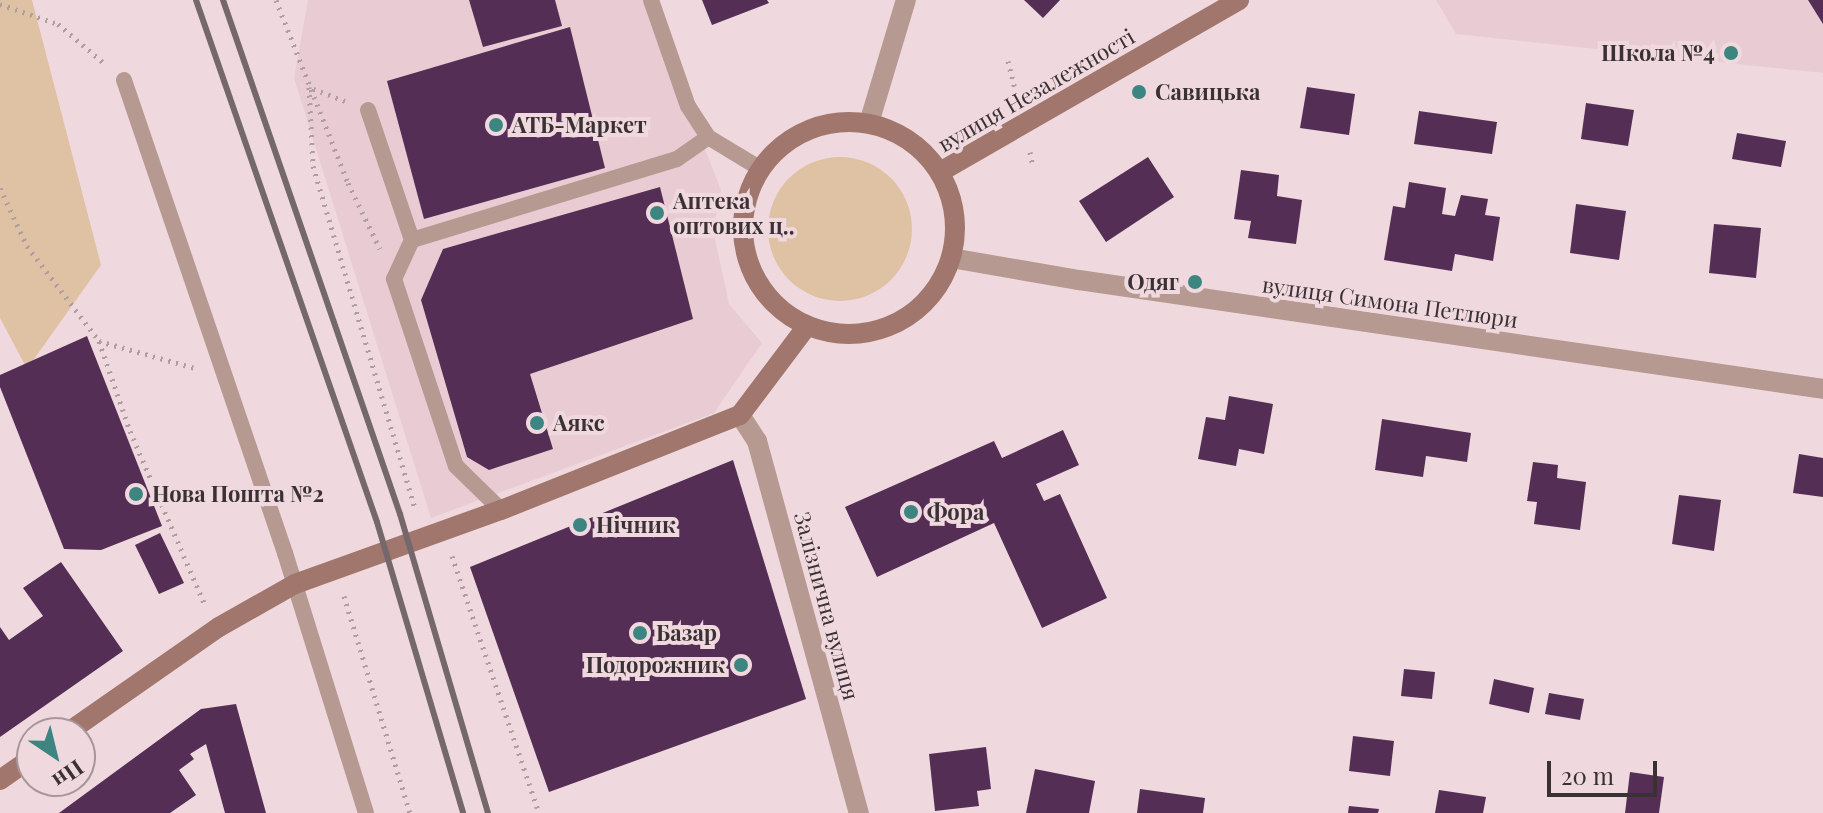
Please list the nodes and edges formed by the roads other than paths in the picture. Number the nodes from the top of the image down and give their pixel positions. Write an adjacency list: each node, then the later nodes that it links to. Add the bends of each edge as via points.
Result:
1 (651, 0): 7 (lane, via 688,106)
2 (906, 0): 6 (street)
3 (1239, 0): 9 (main road, вулиця Незалежності)
4 (124, 80): 16 (lane)
5 (368, 110): 10 (lane)
6 (869, 123): 8 (main road, via 838,122 808,129); 9 (main road, via 897,132)
7 (708, 137): 8 (lane); 10 (lane, via 677,159)
8 (761, 169): 12 (main road, via 747,197 742,227 747,258 760,286 780,309)
9 (940, 172): 11 (main road, via 954,206)
10 (412, 240): 15 (lane, via 394,279 456,466)
11 (951, 258): 12 (main road, via 935,290 910,315 877,331 841,334); 13 (street, вулиця Симона Петлюри)
12 (807, 326): 14 (main road)
13 (1823, 389)
14 (740, 415): 15 (main road); 19 (street, Залізнична вулиця, via 757,441)
15 (501, 510): 16 (main road)
16 (295, 584): 17 (main road, via 219,627); 18 (lane)
17 (90, 717)
18 (366, 813)
19 (859, 813)

